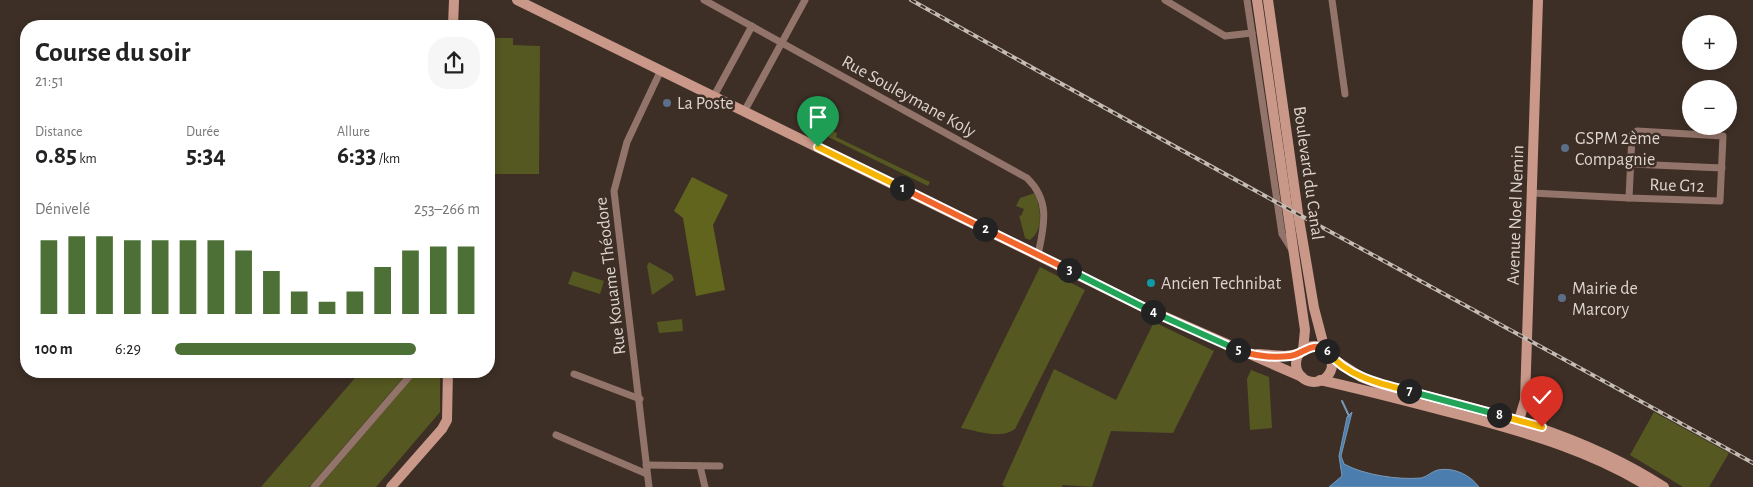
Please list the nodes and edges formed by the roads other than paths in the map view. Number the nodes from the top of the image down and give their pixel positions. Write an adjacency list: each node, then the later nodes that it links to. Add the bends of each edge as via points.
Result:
1 (454, 0): 11 (main road)
2 (518, 0): 15 (main road)
3 (704, 0): 12 (street, Rue Souleymane Koly)
4 (806, 0): 14 (street)
5 (1165, 0): 13 (street, via 1225,36)
6 (1247, 0): 13 (street, Boulevard du Canal)
7 (1257, 0): 23 (main road, Boulevard du Canal)
8 (1268, 0): 26 (main road, Boulevard du Canal, via 1304,251 1314,308)
9 (1332, 0): 16 (street)
10 (1538, 0): 21 (main road, Avenue Noel Nemin)
11 (453, 20)
12 (752, 26): 14 (street, Rue Souleymane Koly); 17 (street)
13 (1252, 34): 23 (street, Boulevard du Canal, via 1282,234)
14 (782, 43): 18 (street); 24 (street, Rue Souleymane Koly, via 1027,178 1037,189 1045,208)
15 (661, 70): 17 (main road); 33 (street, Rue Kouame Théodore, via 628,142 614,191)
16 (1345, 94)
17 (714, 96): 18 (main road)
18 (745, 110): 24 (main road)
19 (1631, 164): 20 (street, Rue G12); 20 (street, Rue G12, via 1632,135 1636,131 1721,134 1724,138); 22 (street, Rue G12)
20 (1722, 168): 22 (street, Rue G12, via 1719,202)
21 (1532, 193): 22 (street, Rue G12); 34 (main road, Avenue Noel Nemin, via 1525,400)
22 (1629, 198)
23 (1293, 252): 25 (main road, Boulevard du Canal, via 1305,330)
24 (1038, 255): 27 (main road)
25 (1301, 352): 26 (main road, via 1314,346); 27 (main road, via 1285,356); 29 (main road, via 1297,368)
26 (1328, 353): 32 (main road, via 1331,368); 34 (main road, via 1361,376 1382,385)
27 (1249, 354): 29 (main road)
28 (574, 374): 33 (street)
29 (1302, 377): 32 (main road)
30 (408, 378): 41 (street)
31 (448, 378): 42 (main road, via 447,420)
32 (1320, 380): 35 (main road)
33 (640, 398): 37 (street, Rue Kouame Théodore)
34 (1519, 420): 35 (main road, Avenue Noel Nemin); 46 (main road, via 1622,461)
35 (1516, 430): 45 (main road, via 1584,454)
36 (556, 436): 40 (street)
37 (646, 465): 38 (street); 40 (street, Rue Kouame Théodore)
38 (700, 466): 39 (street); 44 (street)
39 (720, 466)
40 (647, 474): 43 (street, Rue Kouame Théodore)
41 (314, 487)
42 (391, 487)
43 (648, 487)
44 (705, 487)
45 (1648, 487)
46 (1664, 487)

